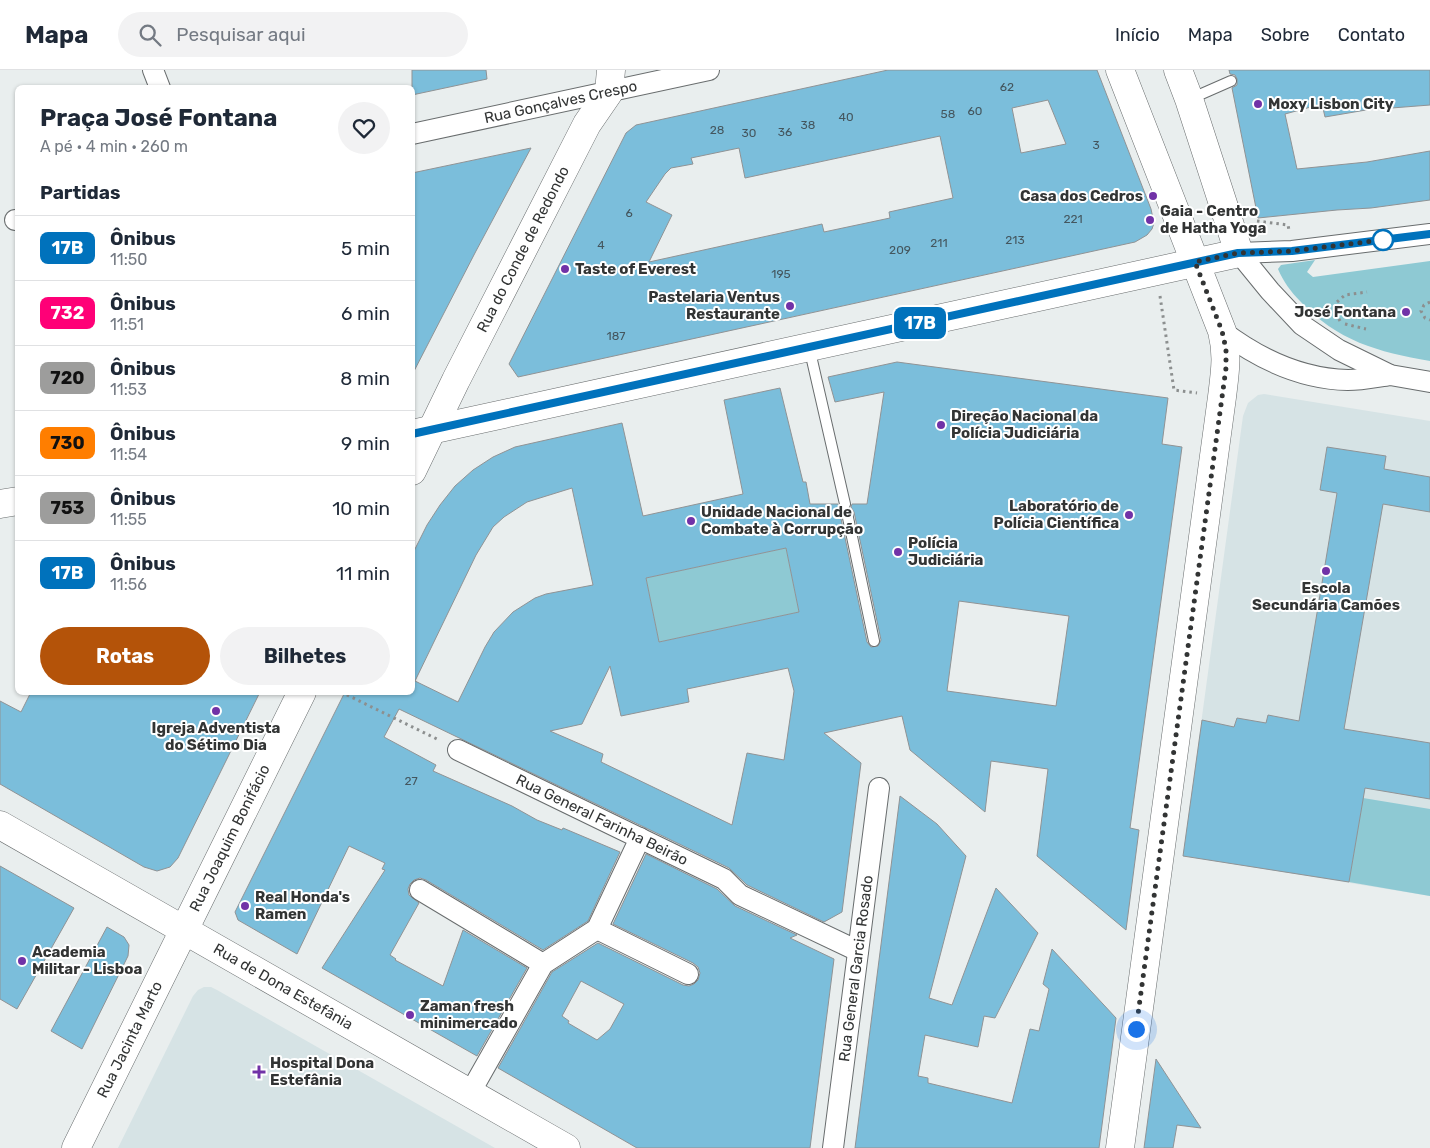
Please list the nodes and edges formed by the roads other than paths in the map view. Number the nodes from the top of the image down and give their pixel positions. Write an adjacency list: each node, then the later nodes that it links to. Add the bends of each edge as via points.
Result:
1 (153, 70): 7 (street)
2 (710, 70): 4 (street, Rua Gonçalves Crespo)
3 (1120, 70): 11 (street)
4 (610, 81): 8 (street, Rua Gonçalves Crespo); 16 (street, Rua do Conde de Redondo, via 456,380)
5 (1231, 81): 6 (lane)
6 (1185, 83): 10 (street)
7 (159, 85)
8 (415, 133)
9 (1430, 234): 10 (street, via 1292,251)
10 (1238, 253): 11 (street); 14 (street, via 1302,325 1339,350)
11 (1195, 262): 12 (street); 13 (street)
12 (1222, 331): 14 (street, via 1268,361 1316,377 1349,380); 36 (street, via 1226,368)
13 (808, 347): 16 (street); 20 (lane)
14 (1390, 375): 15 (street)
15 (1430, 382)
16 (423, 432): 17 (street)
17 (415, 460)
18 (15, 502): 19 (street)
19 (0, 504)
20 (874, 641)
21 (301, 695): 28 (street, Rua Joaquim Bonifácio)
22 (458, 750): 25 (street, Rua General Farinha Beirão)
23 (879, 788): 29 (street, Rua General Garcia Rosado)
24 (0, 825): 28 (street, Rua de Dona Estefânia)
25 (640, 838): 27 (street); 29 (street, Rua General Farinha Beirão, via 724,878 740,895)
26 (420, 890): 30 (street)
27 (597, 929): 30 (street); 31 (street)
28 (184, 930): 32 (street, Rua de Dona Estefânia); 33 (street, Rua Jacinta Marto)
29 (858, 950): 35 (street, Rua General Garcia Rosado)
30 (544, 964): 32 (street)
31 (688, 974)
32 (470, 1093): 34 (street, Rua de Dona Estefânia)
33 (76, 1148)
34 (566, 1148)
35 (833, 1148)
36 (1120, 1148)

